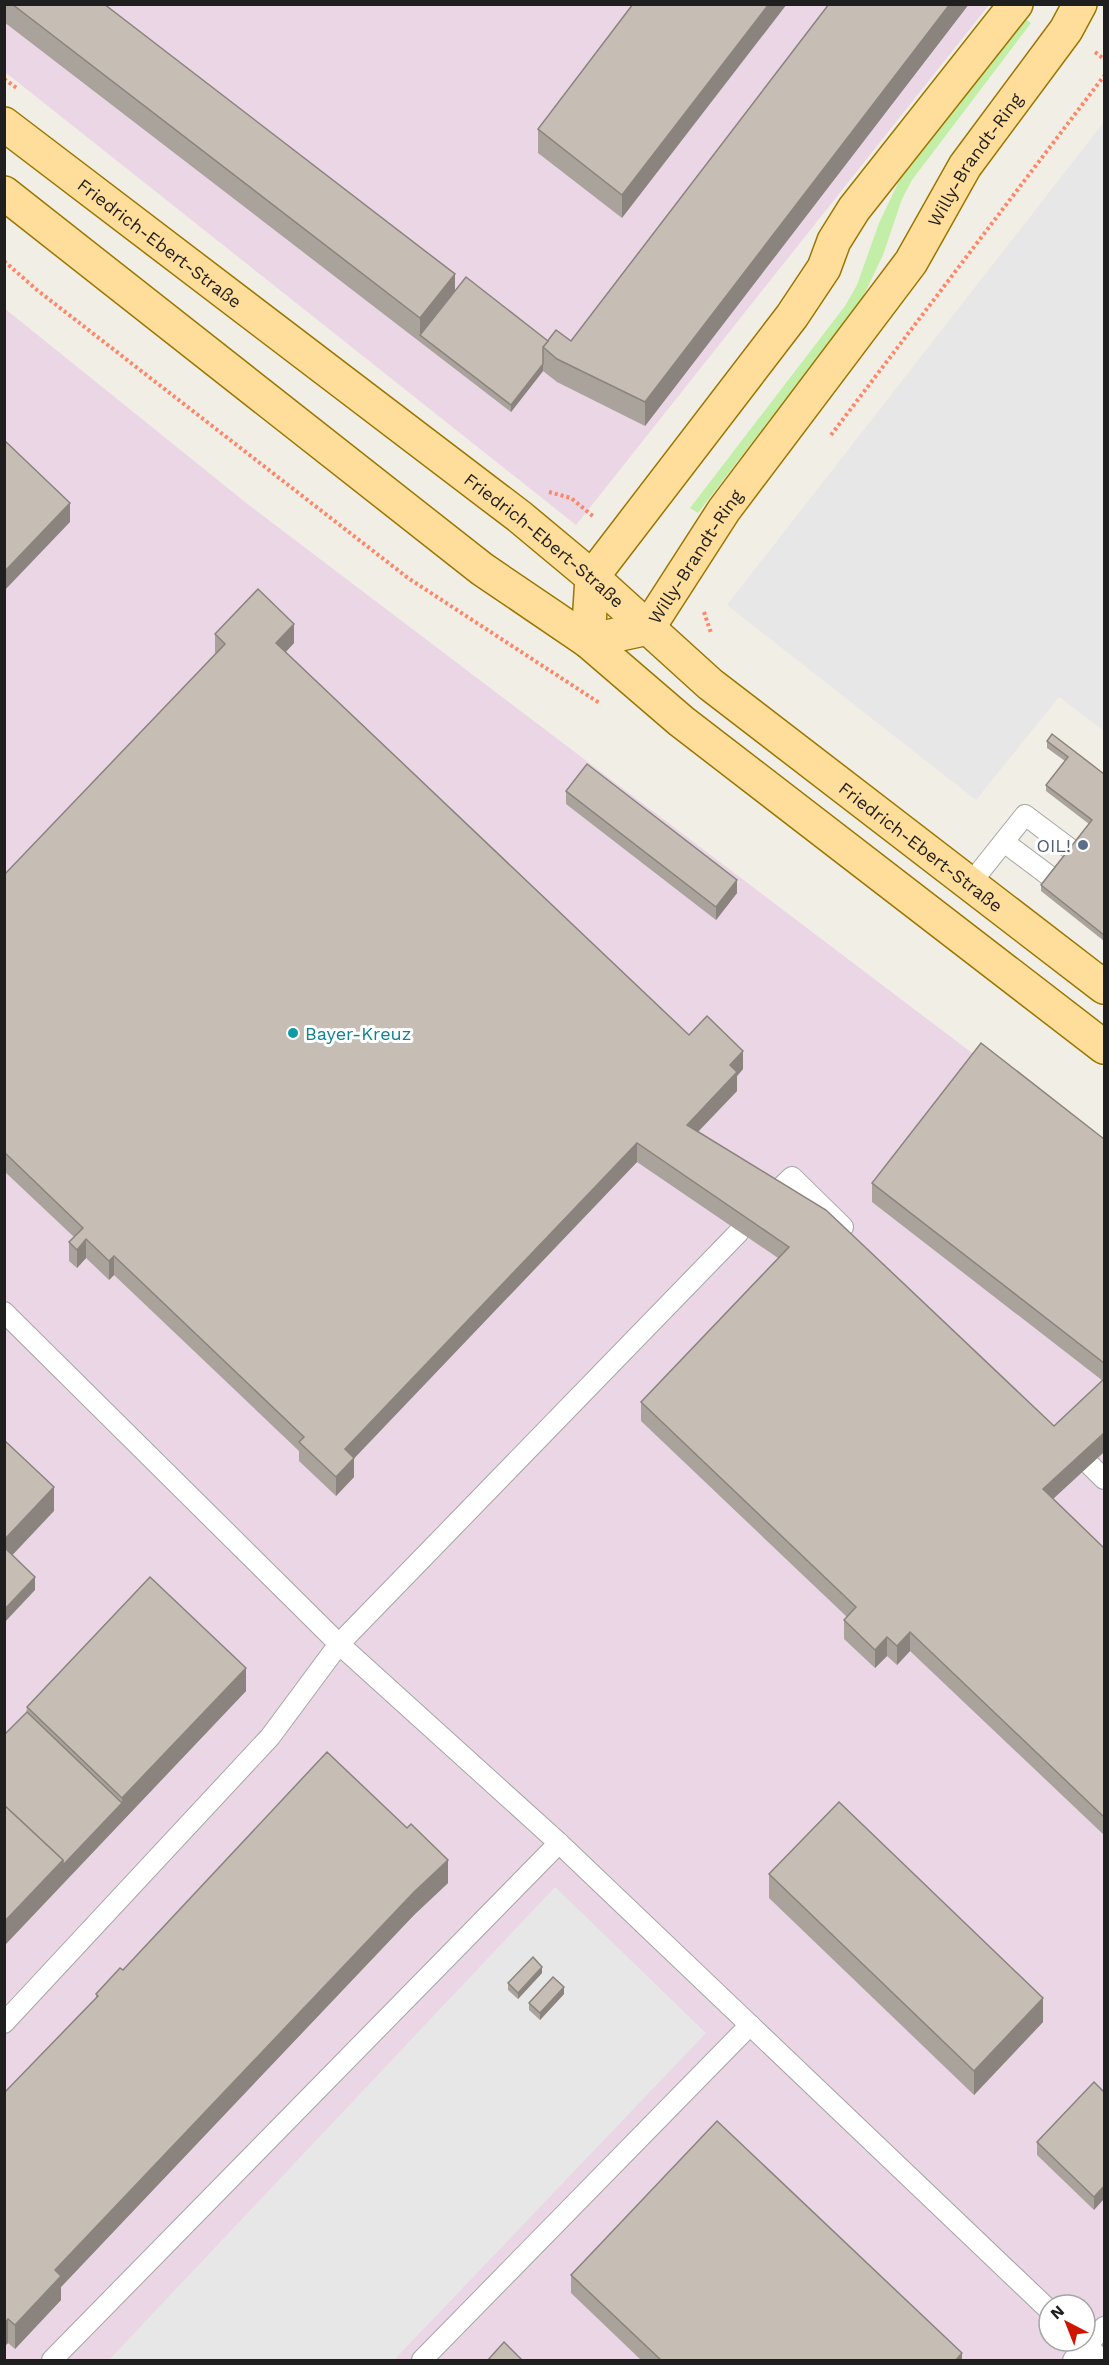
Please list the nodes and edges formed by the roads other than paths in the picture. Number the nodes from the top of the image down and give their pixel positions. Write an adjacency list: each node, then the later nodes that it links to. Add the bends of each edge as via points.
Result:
1 (1016, 4): 5 (main road, via 854,209 834,241 824,268 792,316)
2 (1080, 4): 6 (main road, Willy-Brandt-Ring, via 1066,30 965,166 911,262 724,510)
3 (4, 124): 5 (main road, Friedrich-Ebert-Straße, via 510,510)
4 (4, 193): 7 (main road, via 483,569)
5 (592, 577): 6 (main road, Friedrich-Ebert-Straße); 7 (main road)
6 (648, 628): 7 (main road, Willy-Brandt-Ring); 11 (main road, Friedrich-Ebert-Straße, via 710,684)
7 (588, 641): 13 (main road, via 681,721)
8 (1004, 842): 9 (lane, via 1025,815); 10 (lane); 11 (lane)
9 (1073, 850)
10 (1052, 878)
11 (970, 884): 12 (main road, Friedrich-Ebert-Straße)
12 (1104, 987)
13 (1104, 1047)
14 (772, 1196): 16 (lane, via 792,1177)
15 (739, 1232): 20 (lane)
16 (859, 1242)
17 (4, 1312): 20 (lane)
18 (1090, 1465): 19 (lane)
19 (1104, 1479)
20 (339, 1644): 21 (lane); 22 (lane, via 270,1737)
21 (559, 1843): 23 (lane); 25 (lane)
22 (4, 2023)
23 (750, 2025): 24 (lane); 26 (lane)
24 (1037, 2299)
25 (52, 2361)
26 (422, 2361)

